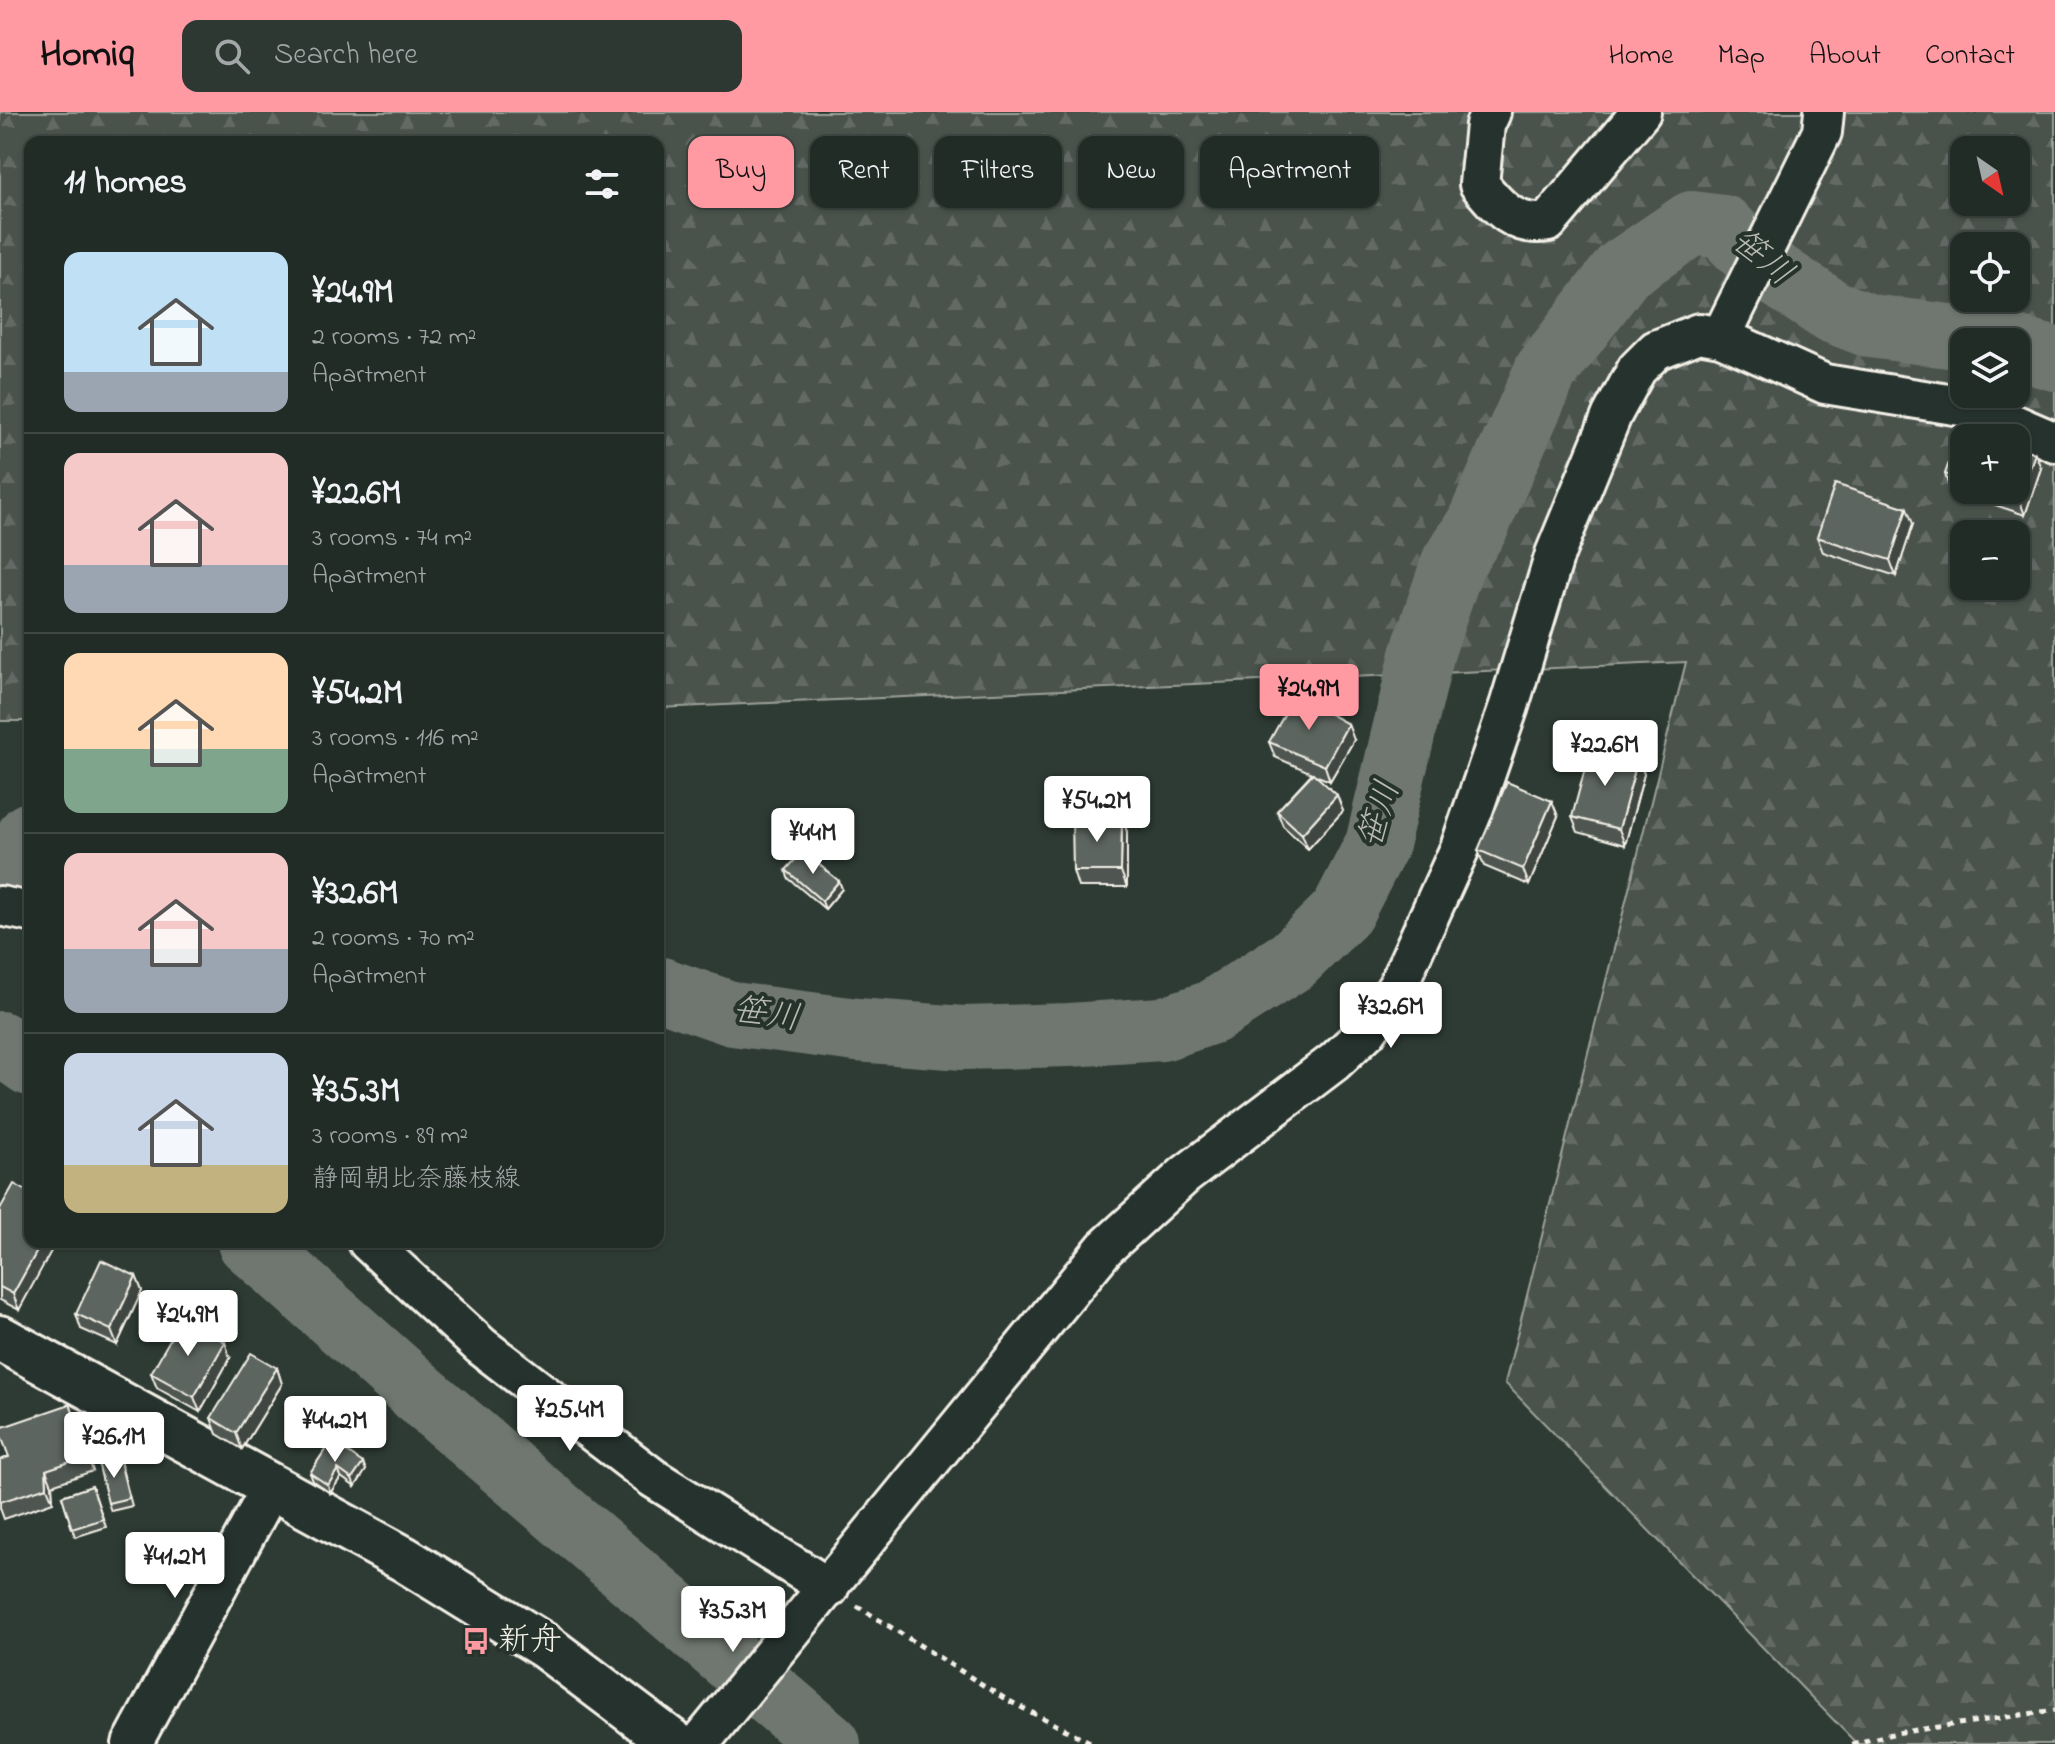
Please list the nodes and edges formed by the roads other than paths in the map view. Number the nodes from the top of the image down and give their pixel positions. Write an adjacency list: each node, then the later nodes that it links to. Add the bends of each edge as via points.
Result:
1 (1491, 112): 2 (street, via 1479,184 1503,213 1531,225 1548,222)
2 (1641, 112)
3 (1824, 112): 4 (street, via 1822,132)
4 (1721, 337): 5 (street, via 1825,384 1979,409); 11 (street, via 1699,333 1656,350 1637,369 1612,415 1555,554 1460,848 1397,987 1367,1031 1185,1175 1105,1248)
5 (2055, 442)
6 (0, 906): 7 (street)
7 (24, 911)
8 (375, 1248): 11 (street, via 481,1346)
9 (0, 1338): 10 (main road)
10 (272, 1486): 12 (main road, via 404,1559); 13 (street)
11 (819, 1599): 12 (street)
12 (693, 1742)
13 (132, 1744)

